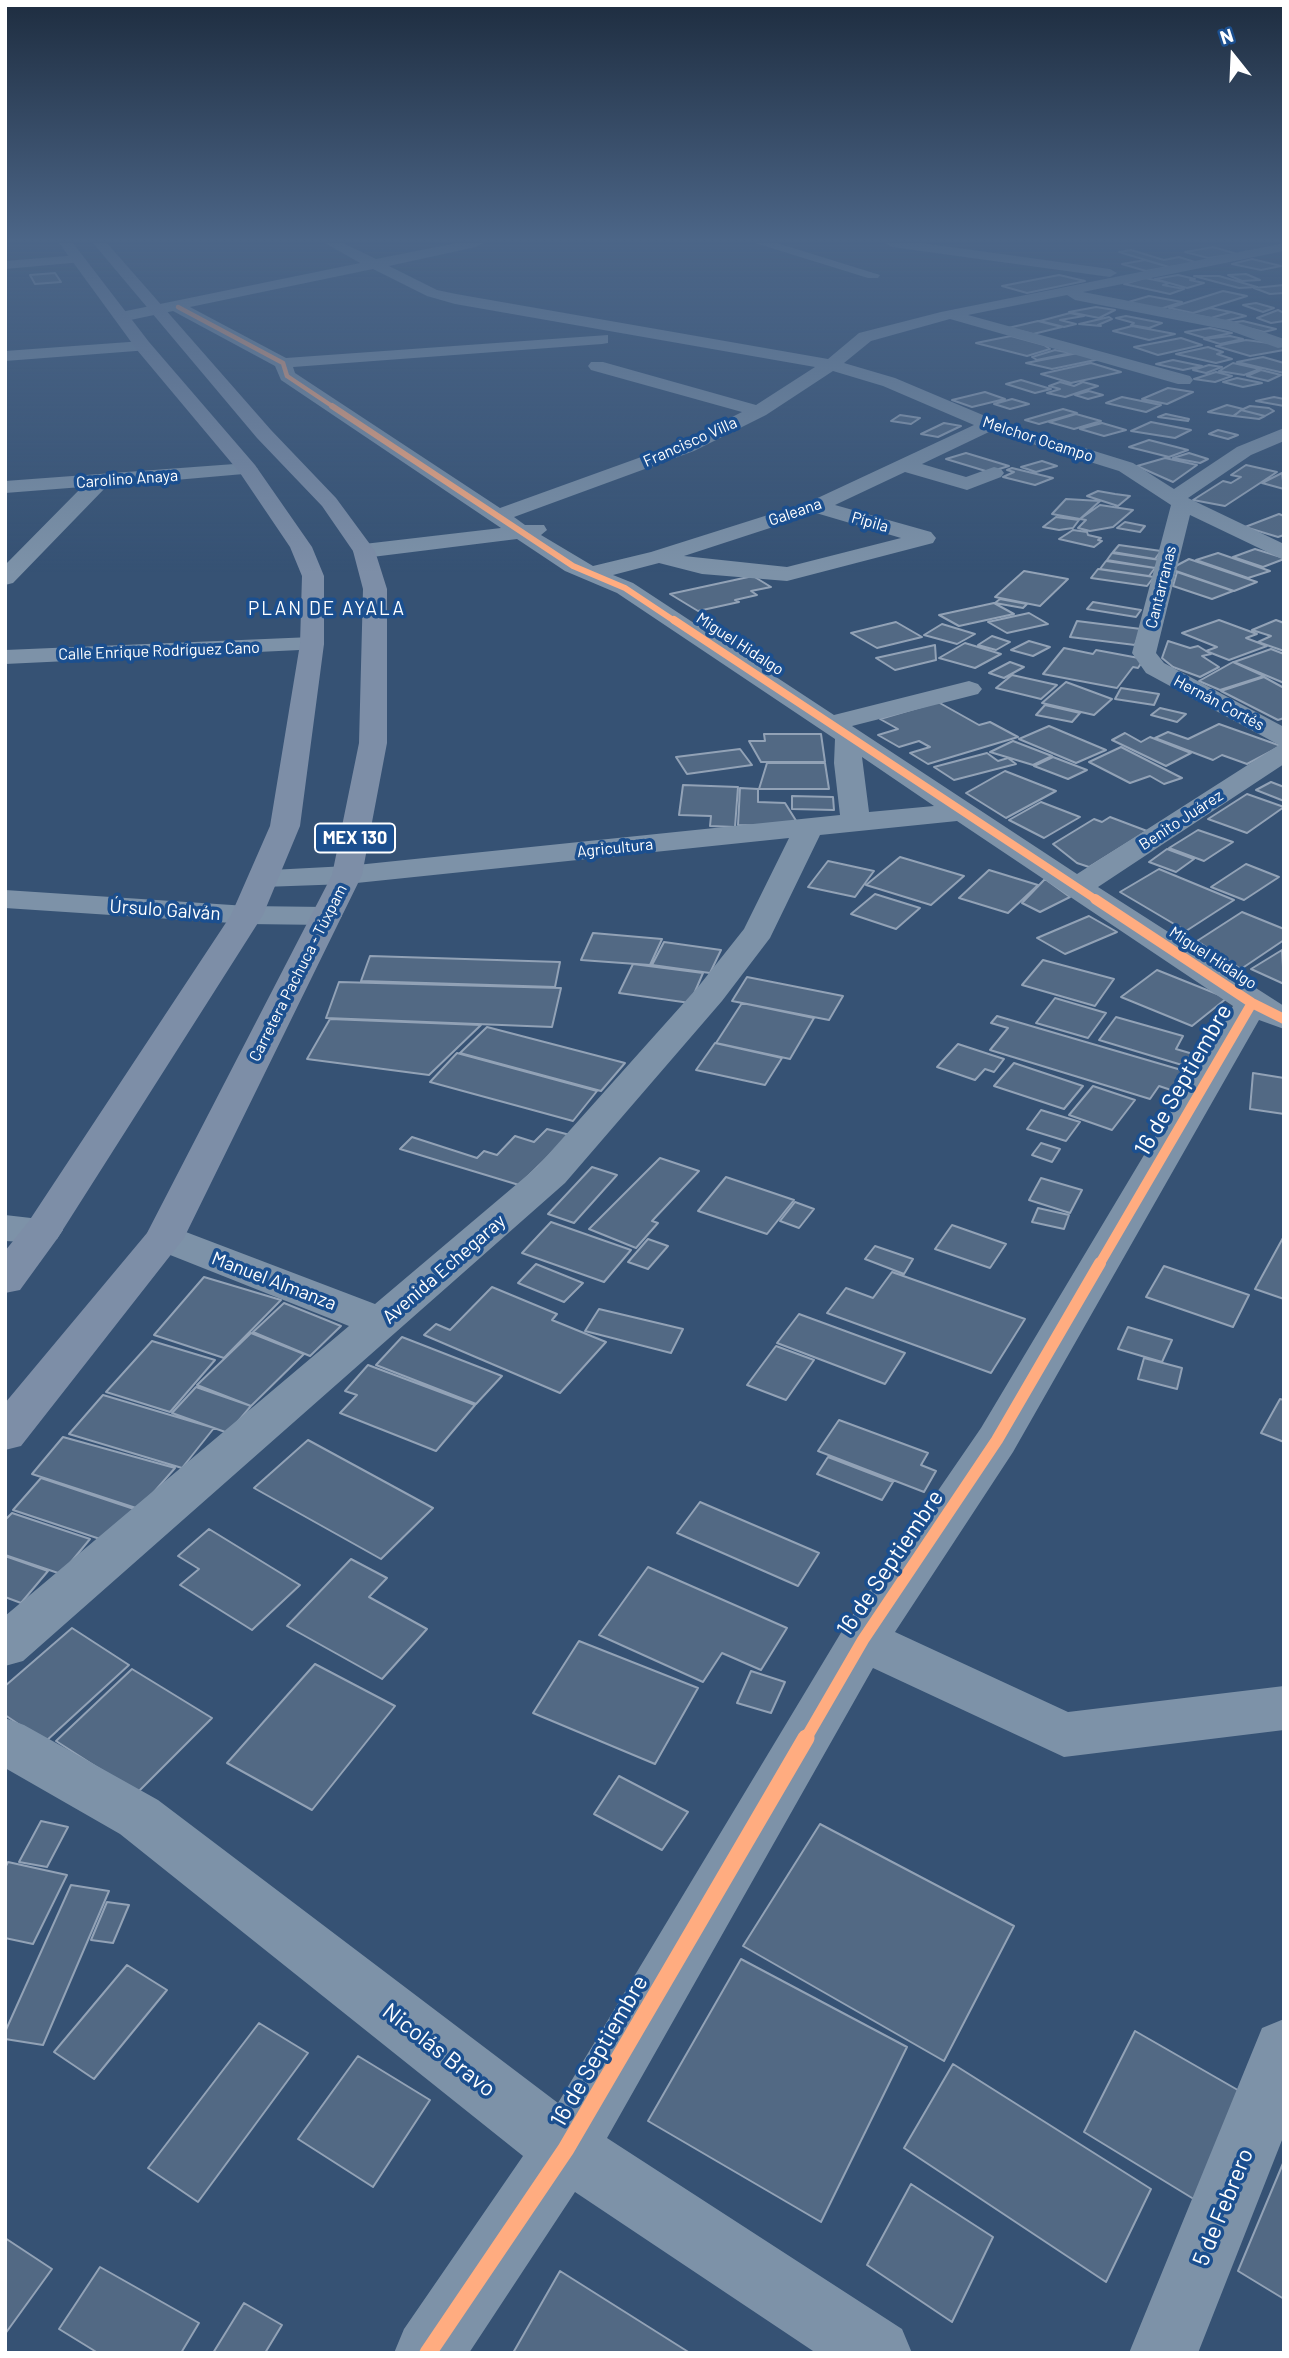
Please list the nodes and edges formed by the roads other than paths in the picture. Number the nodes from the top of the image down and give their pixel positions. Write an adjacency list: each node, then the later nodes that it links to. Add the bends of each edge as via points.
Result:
1 (46, 353): 9 (street)
2 (149, 353): 22 (main road)
3 (202, 353): 34 (main road, Carretera Pachuca - Túxpam / MEX 130, via 264,434 329,502)
4 (257, 353): 12 (street, Miguel Hidalgo)
5 (447, 353): 12 (street)
6 (764, 353): 10 (street, Melchor Ocampo)
7 (846, 353): 10 (street, Francisco Villa)
8 (1085, 353): 13 (street)
9 (5, 356)
10 (831, 365): 14 (street, Francisco Villa); 17 (street, Melchor Ocampo, via 889,382)
11 (597, 366): 14 (street)
12 (285, 367): 15 (street, Miguel Hidalgo, via 304,373); 16 (street, Miguel Hidalgo, via 287,376)
13 (1184, 380)
14 (759, 411): 30 (street, Francisco Villa, via 687,447)
15 (380, 418): 16 (street); 24 (street, Miguel Hidalgo)
16 (356, 421): 31 (street, Miguel Hidalgo)
17 (990, 425): 21 (street, Galeana); 28 (street, Melchor Ocampo, via 1126,467)
18 (1284, 434): 19 (street)
19 (1244, 452): 20 (street); 28 (street)
20 (1270, 458)
21 (906, 466): 23 (street, via 967,484); 29 (street, Galeana)
22 (248, 469): 25 (street, Carolino Anaya); 38 (main road, via 301,547 313,576)
23 (995, 472)
24 (479, 480)
25 (100, 481): 26 (street, Carolino Anaya); 36 (street)
26 (5, 487)
27 (501, 493): 30 (street)
28 (1179, 500): 33 (street, Melchor Ocampo); 40 (street, Cantarranas, via 1144,653)
29 (816, 506): 35 (street, Galeana); 35 (street, Pípila, via 925,538 786,574 702,567)
30 (523, 507): 31 (street, Francisco Villa); 32 (street, via 553,527)
31 (500, 515): 32 (street, Miguel Hidalgo)
32 (524, 532): 34 (street); 37 (street, Miguel Hidalgo)
33 (1281, 548)
34 (364, 551): 48 (main road, Carretera Pachuca - Túxpam / MEX 130, via 375,589 373,743)
35 (658, 557): 37 (street, Galeana)
36 (5, 578)
37 (620, 578): 42 (street, Miguel Hidalgo)
38 (312, 644): 39 (street, Calle Enrique Rodríguez Cano); 49 (main road, via 285,826)
39 (5, 657)
40 (1155, 668): 43 (street, Hernán Cortés)
41 (970, 689): 42 (street)
42 (841, 729): 45 (street, Miguel Hidalgo); 46 (street)
43 (1284, 738)
44 (1284, 752): 50 (street, Benito Juárez)
45 (966, 811): 46 (street, Agricultura); 50 (street, Miguel Hidalgo)
46 (856, 823): 47 (street, Agricultura)
47 (809, 828): 48 (street, Agricultura); 58 (street, Avenida Echegaray, via 759,931 710,994 551,1175)
48 (347, 875): 49 (street, Agricultura); 53 (main road, Carretera Pachuca - Túxpam / MEX 130)
49 (263, 878): 52 (main road)
50 (1078, 887): 54 (street, Miguel Hidalgo)
51 (5, 899): 52 (street, Úrsulo Galván)
52 (247, 915): 53 (street, Úrsulo Galván); 55 (main road)
53 (326, 916): 56 (main road, Carretera Pachuca - Túxpam / MEX 130)
54 (1268, 1011): 60 (street, 16 de Septiembre, via 998,1440)
55 (24, 1229): 57 (main road)
56 (164, 1238): 58 (street, Manuel Almanza); 59 (main road, Carretera Pachuca - Túxpam / MEX 130)
57 (5, 1280)
58 (383, 1324): 61 (street, Avenida Echegaray)
59 (5, 1434)
60 (863, 1640): 62 (street, via 1064,1735); 65 (street, 16 de Septiembre)
61 (5, 1646)
62 (1284, 1708)
63 (5, 1741): 65 (street, Nicolás Bravo, via 139,1817)
64 (1283, 2055): 68 (street, 5 de Febrero)
65 (566, 2149): 66 (street, 16 de Septiembre); 67 (street, Nicolás Bravo)
66 (428, 2353)
67 (878, 2353)
68 (1163, 2353)

